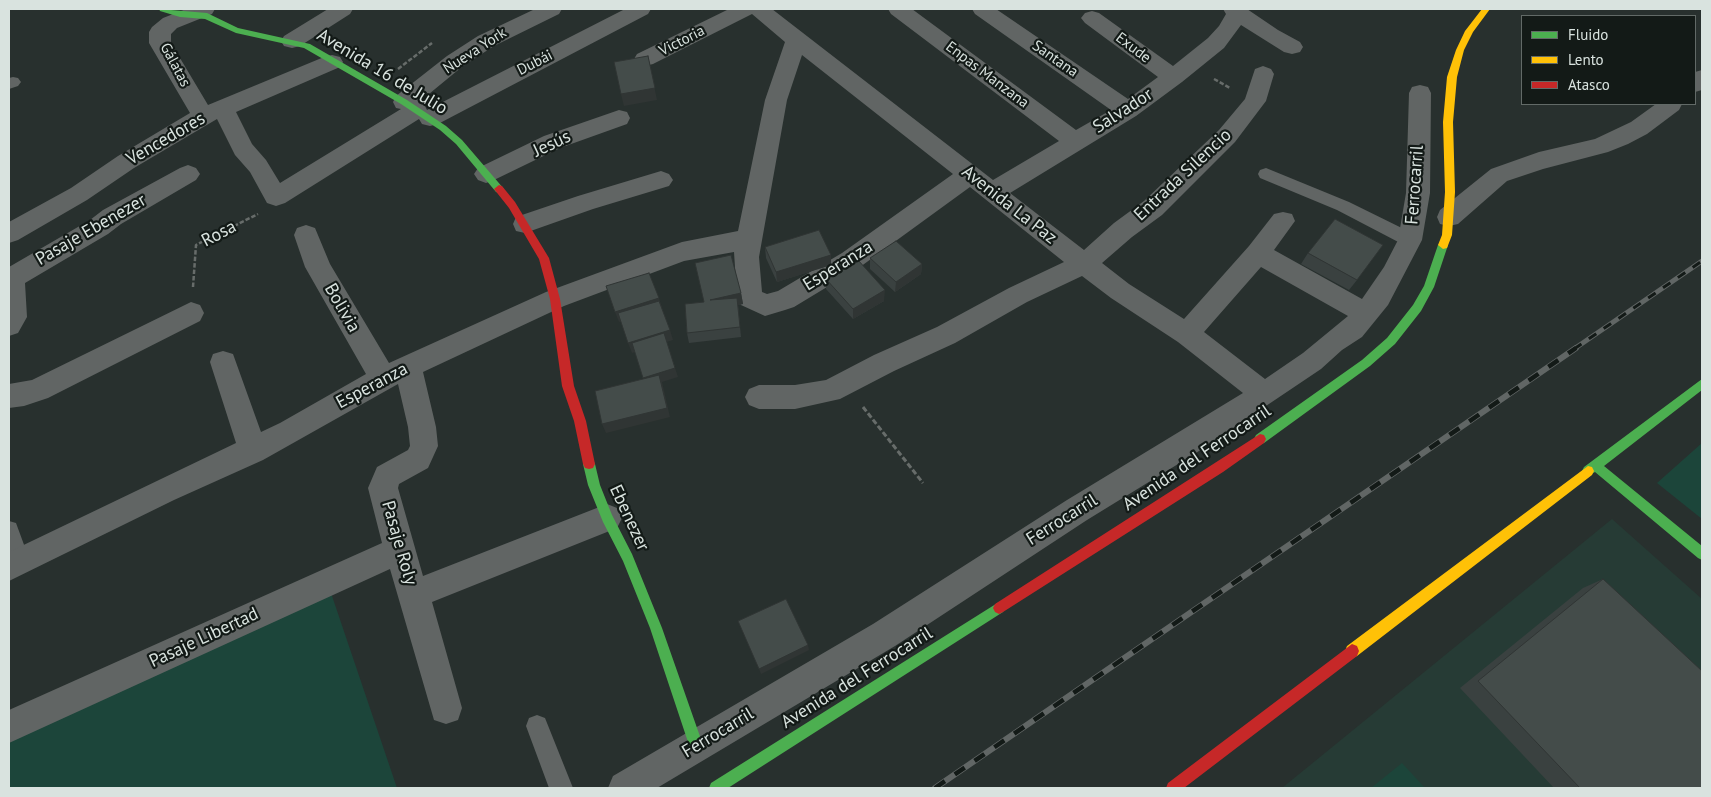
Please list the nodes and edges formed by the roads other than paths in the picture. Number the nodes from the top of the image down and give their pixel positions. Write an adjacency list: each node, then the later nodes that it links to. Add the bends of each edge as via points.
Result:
1 (163, 9): 11 (street, Avenida 16 de Julio, via 180,14)
2 (343, 9): 14 (street)
3 (552, 9): 22 (street, Nueva York, via 486,41 455,61)
4 (641, 9): 22 (street, Dubái)
5 (746, 9): 16 (street, Victoria)
6 (759, 9): 13 (street, Avenida La Paz)
7 (898, 9): 26 (street, Enpas Manzana)
8 (982, 9): 23 (street, Santana)
9 (1486, 9): 33 (street, Avenida del Ferrocarril, via 1463,44 1452,77 1448,122)
10 (1236, 10): 15 (street); 18 (street, Salvador, via 1227,31)
11 (200, 12): 14 (street, Avenida 16 de Julio, via 236,30); 24 (street, Gálatas, via 170,24 160,32 160,43)
12 (1092, 18): 18 (street, Exude, via 1134,50)
13 (796, 40): 30 (street, Avenida La Paz); 38 (street, Esperanza, via 776,100)
14 (292, 41): 17 (street, Avenida 16 de Julio, via 307,46)
15 (1292, 47)
16 (645, 59)
17 (332, 62): 22 (street, Avenida 16 de Julio); 24 (street, Vencedores)
18 (1180, 72): 23 (street, Salvador)
19 (1264, 74): 41 (street, Entrada Silencio, via 1255,101 1228,136 1153,208)
20 (1420, 93): 39 (street, Ferrocarril, via 1418,193)
21 (1670, 105): 33 (street, via 1639,128 1614,140 1499,175)
22 (417, 110): 24 (street, via 276,197 258,166); 28 (street, Avenida 16 de Julio, via 459,142)
23 (1128, 110): 26 (street, Salvador)
24 (213, 112): 36 (street, Vencedores)
25 (619, 118): 28 (street, Jesús, via 552,142)
26 (1076, 142): 32 (street, Salvador)
27 (188, 174): 45 (street, Pasaje Ebenezer, via 15,276 12,282 14,318)
28 (486, 174): 35 (street, Avenida 16 de Julio)
29 (1266, 174): 39 (lane, via 1343,206)
30 (969, 176): 32 (street, Avenida La Paz); 38 (street, Esperanza, via 852,260 774,304 765,305 750,298 746,257)
31 (661, 180): 35 (street)
32 (992, 192): 41 (street, Avenida La Paz)
33 (1449, 217): 67 (street, Avenida del Ferrocarril, via 1447,235 1429,288 1391,341 1366,363 1219,468)
34 (1283, 221): 40 (street)
35 (524, 224): 42 (street, Avenida 16 de Julio, via 544,258)
36 (9, 233)
37 (306, 236): 48 (street, Bolivia, via 318,267)
38 (749, 238): 42 (street, Esperanza, via 682,252)
39 (1410, 240): 44 (street, Ferrocarril, via 1394,273)
40 (1258, 253): 44 (street); 46 (street)
41 (1084, 264): 46 (street, Avenida La Paz); 52 (street, Entrada Silencio, via 830,391 794,397)
42 (555, 299): 48 (street, Esperanza); 55 (street, Ebenezer, via 568,386 580,421 594,485)
43 (191, 312): 51 (street, via 38,390)
44 (1366, 314): 50 (street, Ferrocarril, via 1353,330)
45 (9, 325)
46 (1187, 334): 50 (street, Avenida La Paz)
47 (223, 362): 53 (street)
48 (395, 372): 53 (street, Esperanza); 57 (street, Pasaje Roly, via 422,427 424,446 418,459 391,473 384,481)
49 (1702, 384): 54 (street)
50 (1264, 394): 64 (street, Ferrocarril, via 884,635)
51 (9, 396)
52 (759, 397)
53 (253, 451): 59 (street, Esperanza, via 164,490)
54 (1596, 466): 58 (street); 68 (street)
55 (607, 518): 60 (street); 64 (street, Ebenezer, via 628,558 656,628)
56 (9, 530): 59 (lane)
57 (399, 550): 60 (street, Pasaje Roly); 63 (street, Pasaje Libertad)
58 (1702, 554)
59 (14, 564)
60 (414, 594): 61 (street, Pasaje Roly)
61 (446, 708)
62 (536, 726): 65 (lane)
63 (9, 727)
64 (696, 745): 66 (street, Ferrocarril)
65 (561, 788)
66 (625, 788)
67 (716, 788)
68 (1173, 788)

